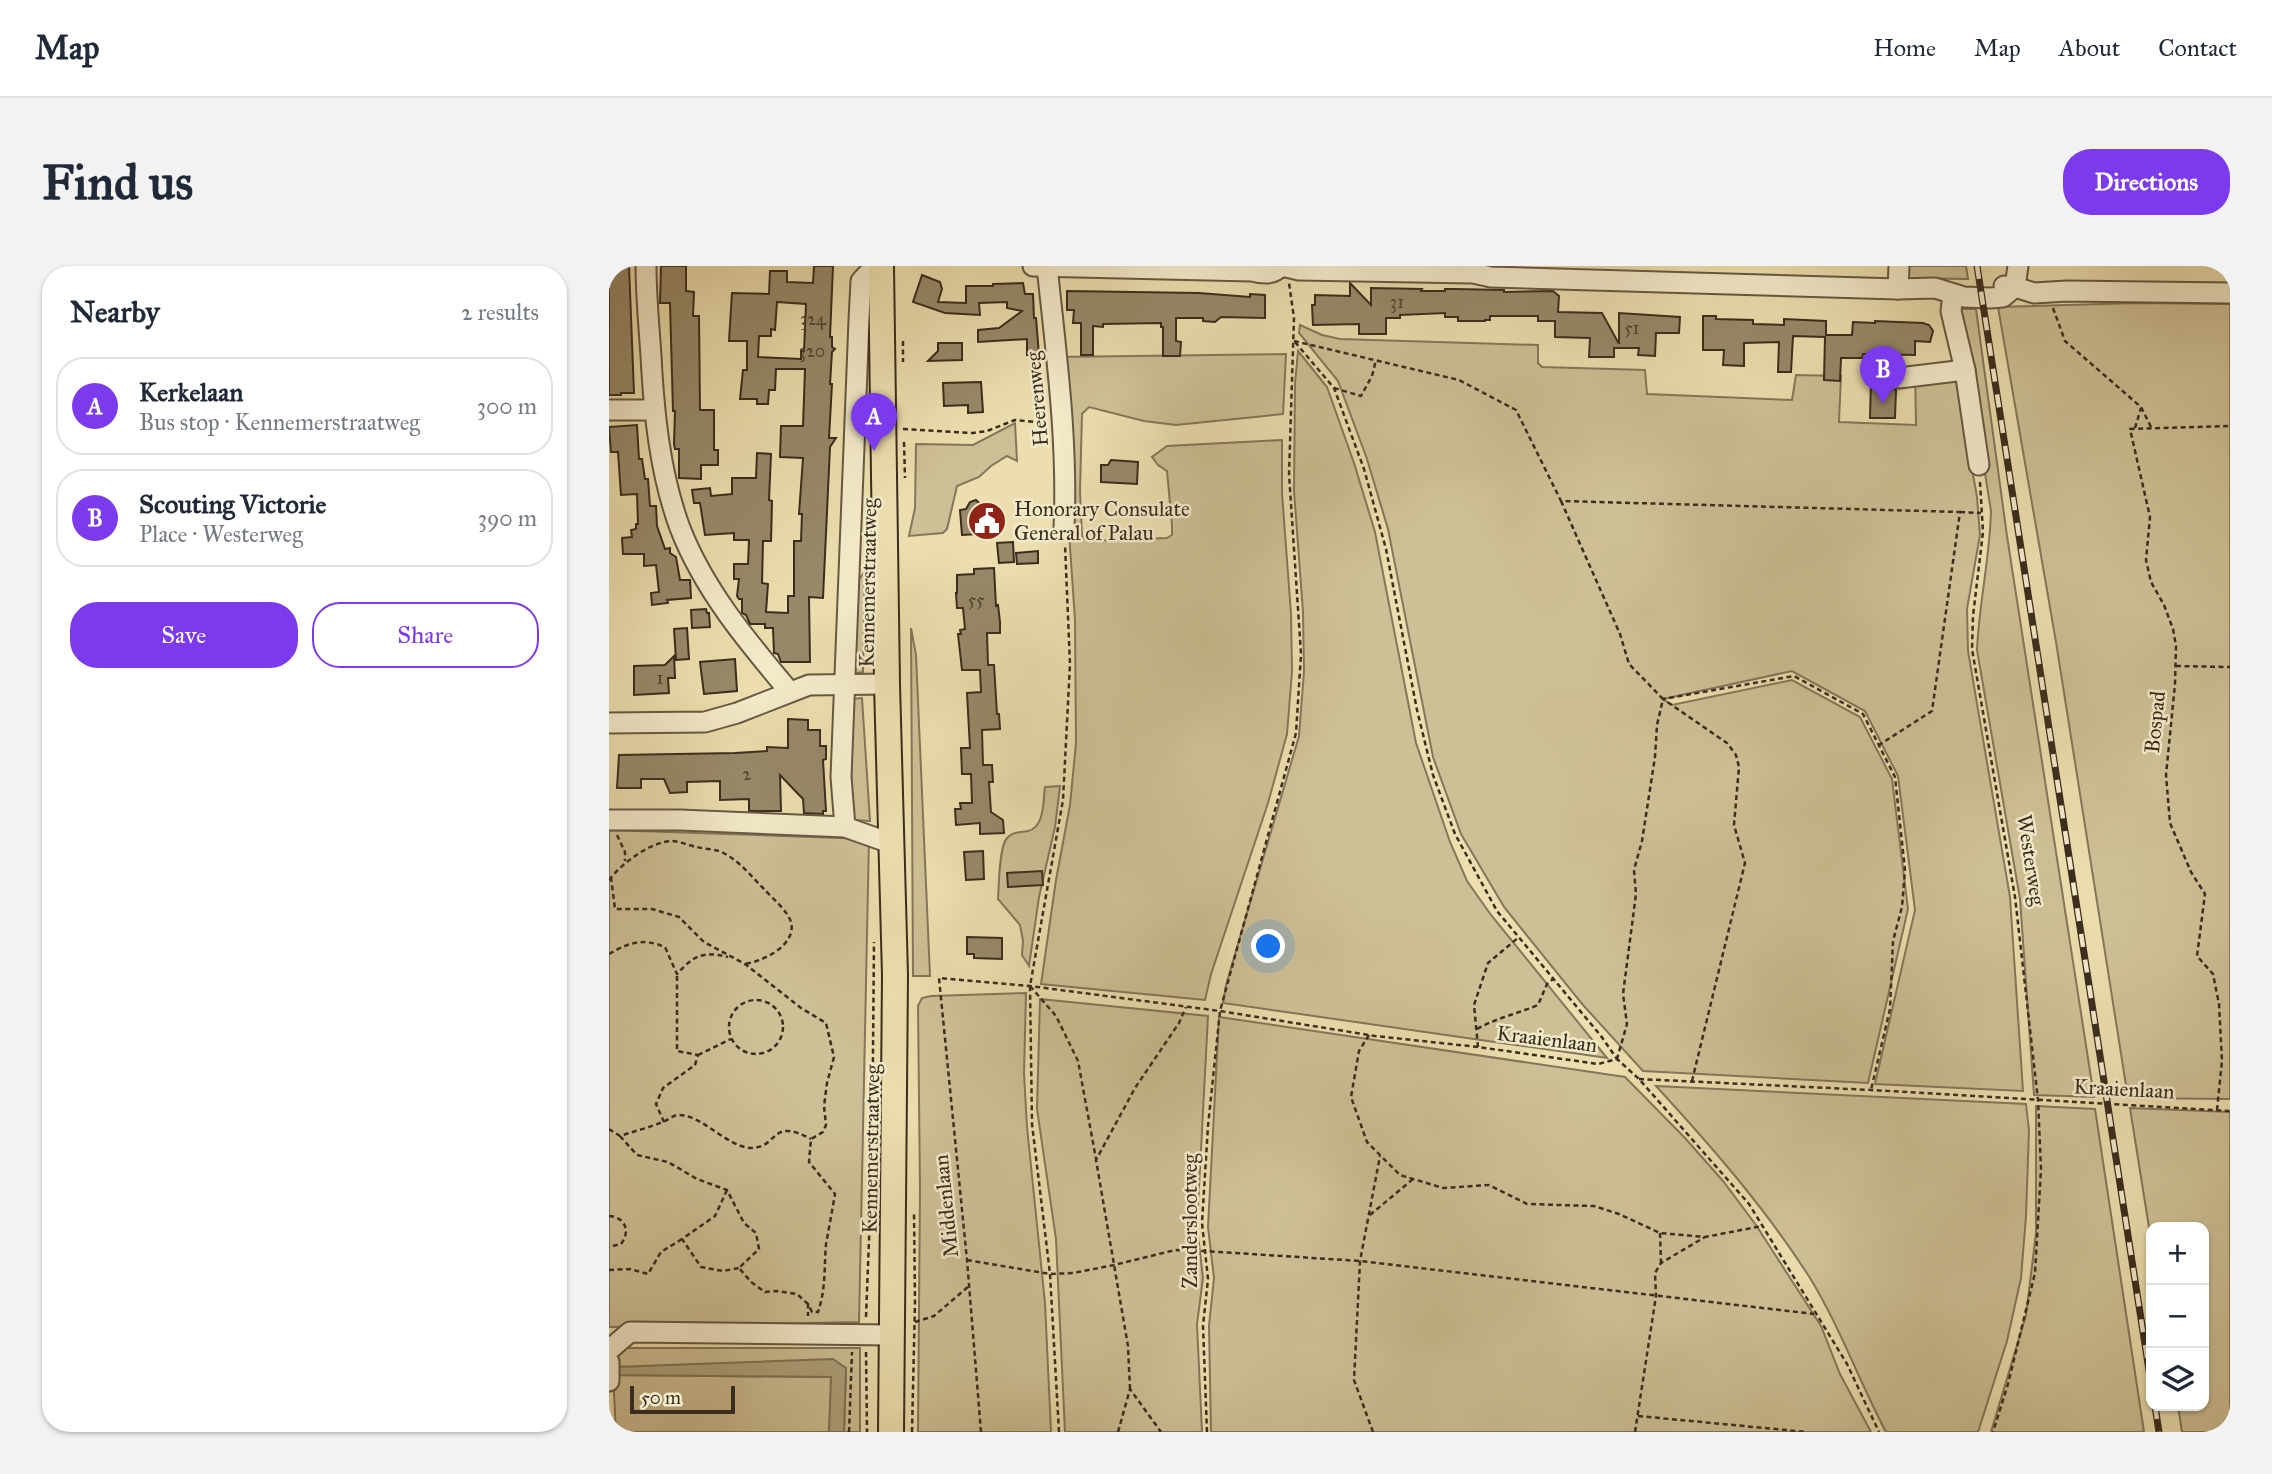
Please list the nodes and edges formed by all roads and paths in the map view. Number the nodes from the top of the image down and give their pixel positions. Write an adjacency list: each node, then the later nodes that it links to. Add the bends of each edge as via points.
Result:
1 (646, 266): 22 (street)
2 (875, 266): 8 (street)
3 (1043, 266): 7 (street); 23 (street, Heerenweg)
4 (1899, 266): 11 (street)
5 (2018, 266): 10 (street)
6 (1284, 267): 7 (street, via 1266,274); 9 (street, via 1491,277); 15 (path, Zanderslootweg)
7 (1256, 269)
8 (871, 273): 35 (main road, Kennemerstraatweg); 36 (street, Kennemerstraatweg, via 859,320)
9 (1683, 274): 11 (street)
10 (2015, 287): 12 (street); 14 (street, via 1990,298)
11 (1898, 289): 14 (street, via 1935,288)
12 (2048, 293): 13 (street); 20 (path, via 2065,341)
13 (2230, 293)
14 (1953, 294): 17 (street, via 1951,311)
15 (1294, 341): 16 (path); 19 (path); 55 (path, Zanderslootweg, via 1289,474 1301,654 1296,733)
16 (1376, 360): 19 (path, via 1361,396); 29 (path, via 1458,380 1516,410)
17 (1965, 370): 18 (street); 28 (street)
18 (1899, 378)
19 (1333, 388): 47 (path, via 1364,469 1386,549 1433,775 1455,834 1497,911)
20 (2141, 407): 25 (path, Bospad); 26 (path)
21 (609, 410): 22 (street)
22 (654, 410): 37 (street, via 665,475 681,529 704,577 734,625)
23 (1064, 423): 27 (path, via 1015,420 973,433); 32 (street, Heerenweg)
24 (2230, 426): 26 (path)
25 (2135, 428): 26 (path); 33 (path, Bospad, via 2130,429 2150,517 2146,560 2173,629)
26 (2151, 428)
27 (903, 429)
28 (1979, 464): 31 (path, Westerweg)
29 (1562, 501): 30 (path); 38 (path, via 1629,664)
30 (1960, 512): 31 (path); 40 (path, via 1932,711)
31 (1982, 513): 65 (path, Westerweg, via 1972,649 2015,897)
32 (1064, 528): 53 (path, via 1070,664 1063,800)
33 (2176, 666): 34 (path); 66 (path, Bospad, via 2166,775 2169,823 2205,894 2197,956 2213,974 2219,1004 2222,1061)
34 (2230, 667)
35 (887, 684): 36 (street); 43 (main road, Kennemerstraatweg)
36 (844, 685): 37 (street, via 809,685); 42 (street, Kennemerstraatweg, via 841,777)
37 (789, 691): 39 (street, via 705,722)
38 (1663, 699): 40 (path, via 1794,676 1863,713); 61 (path, via 1634,870 1636,894 1623,994 1627,1024); 63 (path, via 1727,743 1739,767 1734,825 1745,863)
39 (609, 723)
40 (1879, 745): 64 (path, via 1895,777 1905,870 1893,941 1890,1009)
41 (611, 820): 42 (street); 44 (path)
42 (845, 827): 43 (street)
43 (893, 844): 98 (main road, Kennemerstraatweg)
44 (625, 861): 45 (path); 49 (path, via 671,841 718,851 747,871 790,921 791,933 775,951)
45 (610, 879): 49 (path, via 615,909 652,909 679,917 704,942)
46 (874, 932): 97 (path, Kennemerstraatweg, via 872,1163)
47 (1519, 937): 52 (path); 56 (path, via 1488,963 1474,1005)
48 (609, 954): 50 (path, via 650,941 665,947)
49 (745, 964): 50 (path, via 726,956 699,955); 71 (path, via 826,1023 834,1057 825,1095 826,1125)
50 (677, 974): 60 (path, via 677,1051)
51 (939, 978): 53 (path, Kraaienlaan); 84 (path, Middenlaan)
52 (1553, 979): 56 (path, via 1538,1005); 61 (path)
53 (1030, 986): 54 (path, Kraaienlaan); 73 (path, via 1056,1016 1078,1061); 90 (path, via 1032,1124)
54 (1186, 1006): 55 (path, Kraaienlaan); 73 (path)
55 (1220, 1010): 57 (path, Kraaienlaan); 83 (path, Zanderslootweg, via 1208,1126)
56 (1476, 1029): 59 (path)
57 (1369, 1034): 59 (path, Kraaienlaan); 72 (path, via 1359,1051 1351,1097 1367,1142)
58 (731, 1039): 58 (path, via 744,1051 762,1054 777,1044 782,1018 771,1004 745,1001 732,1013); 60 (path)
59 (1478, 1047): 61 (path, Kraaienlaan, via 1598,1064)
60 (698, 1055): 68 (path, via 695,1065 663,1088 656,1104)
61 (1617, 1059): 62 (path, Kraaienlaan)
62 (1639, 1079): 63 (path, Kraaienlaan); 78 (path, via 1749,1204)
63 (1692, 1081): 64 (path, Kraaienlaan)
64 (1871, 1090): 65 (path, Kraaienlaan)
65 (2038, 1100): 66 (path, Kraaienlaan); 116 (path, Westerweg, via 2041,1169 2035,1273)
66 (2217, 1110): 67 (path, Kraaienlaan)
67 (2230, 1111)
68 (664, 1122): 70 (path); 71 (path, via 676,1115 688,1117 736,1144 753,1148 778,1132 794,1130)
69 (609, 1129): 70 (path)
70 (620, 1136): 75 (path, via 637,1155 668,1162)
71 (811, 1139): 93 (path, via 809,1162 835,1194 817,1312)
72 (1380, 1156): 74 (path, via 1400,1175); 77 (path)
73 (1096, 1160): 87 (path)
74 (1413, 1179): 77 (path); 79 (path, via 1443,1188 1489,1185 1527,1204 1594,1206)
75 (727, 1190): 81 (path, via 715,1216); 88 (path, via 744,1223 755,1233 759,1249)
76 (609, 1216): 82 (path, via 625,1224 626,1234 621,1244)
77 (1369, 1216): 85 (path)
78 (1762, 1226): 80 (path); 94 (path)
79 (1660, 1233): 80 (path); 86 (path)
80 (1705, 1237): 86 (path)
81 (682, 1239): 88 (path, via 701,1267); 89 (path, via 661,1252 648,1274)
82 (609, 1247)
83 (1204, 1251): 85 (path); 87 (path, via 1175,1250); 111 (path, Zanderslootweg)
84 (967, 1260): 90 (path); 91 (path, Middenlaan)
85 (1360, 1261): 92 (path); 112 (path, via 1354,1380)
86 (1661, 1263): 92 (path, via 1655,1273)
87 (1114, 1265): 90 (path); 102 (path, via 1128,1346)
88 (739, 1269): 93 (path, via 765,1292 797,1294)
89 (609, 1270)
90 (1050, 1274): 108 (path)
91 (969, 1286): 95 (path, via 934,1316); 107 (path, Middenlaan)
92 (1656, 1296): 94 (path); 103 (path)
93 (808, 1304): 96 (path)
94 (1816, 1314): 115 (path, via 1847,1364)
95 (915, 1322)
96 (808, 1334): 97 (street); 99 (street, via 631,1332)
97 (859, 1334): 98 (street); 104 (path); 105 (path, Kennemerstraatweg)
98 (891, 1335): 106 (main road, Kennemerstraatweg)
99 (609, 1350)
100 (609, 1363): 101 (street)
101 (609, 1380)
102 (1130, 1389): 109 (path); 110 (path)
103 (1638, 1416): 113 (path); 114 (path)
104 (849, 1432)
105 (867, 1432)
106 (891, 1432)
107 (981, 1432)
108 (1059, 1432)
109 (1118, 1432)
110 (1161, 1432)
111 (1207, 1432)
112 (1373, 1432)
113 (1635, 1432)
114 (1807, 1432)
115 (1879, 1432)
116 (1993, 1432)

